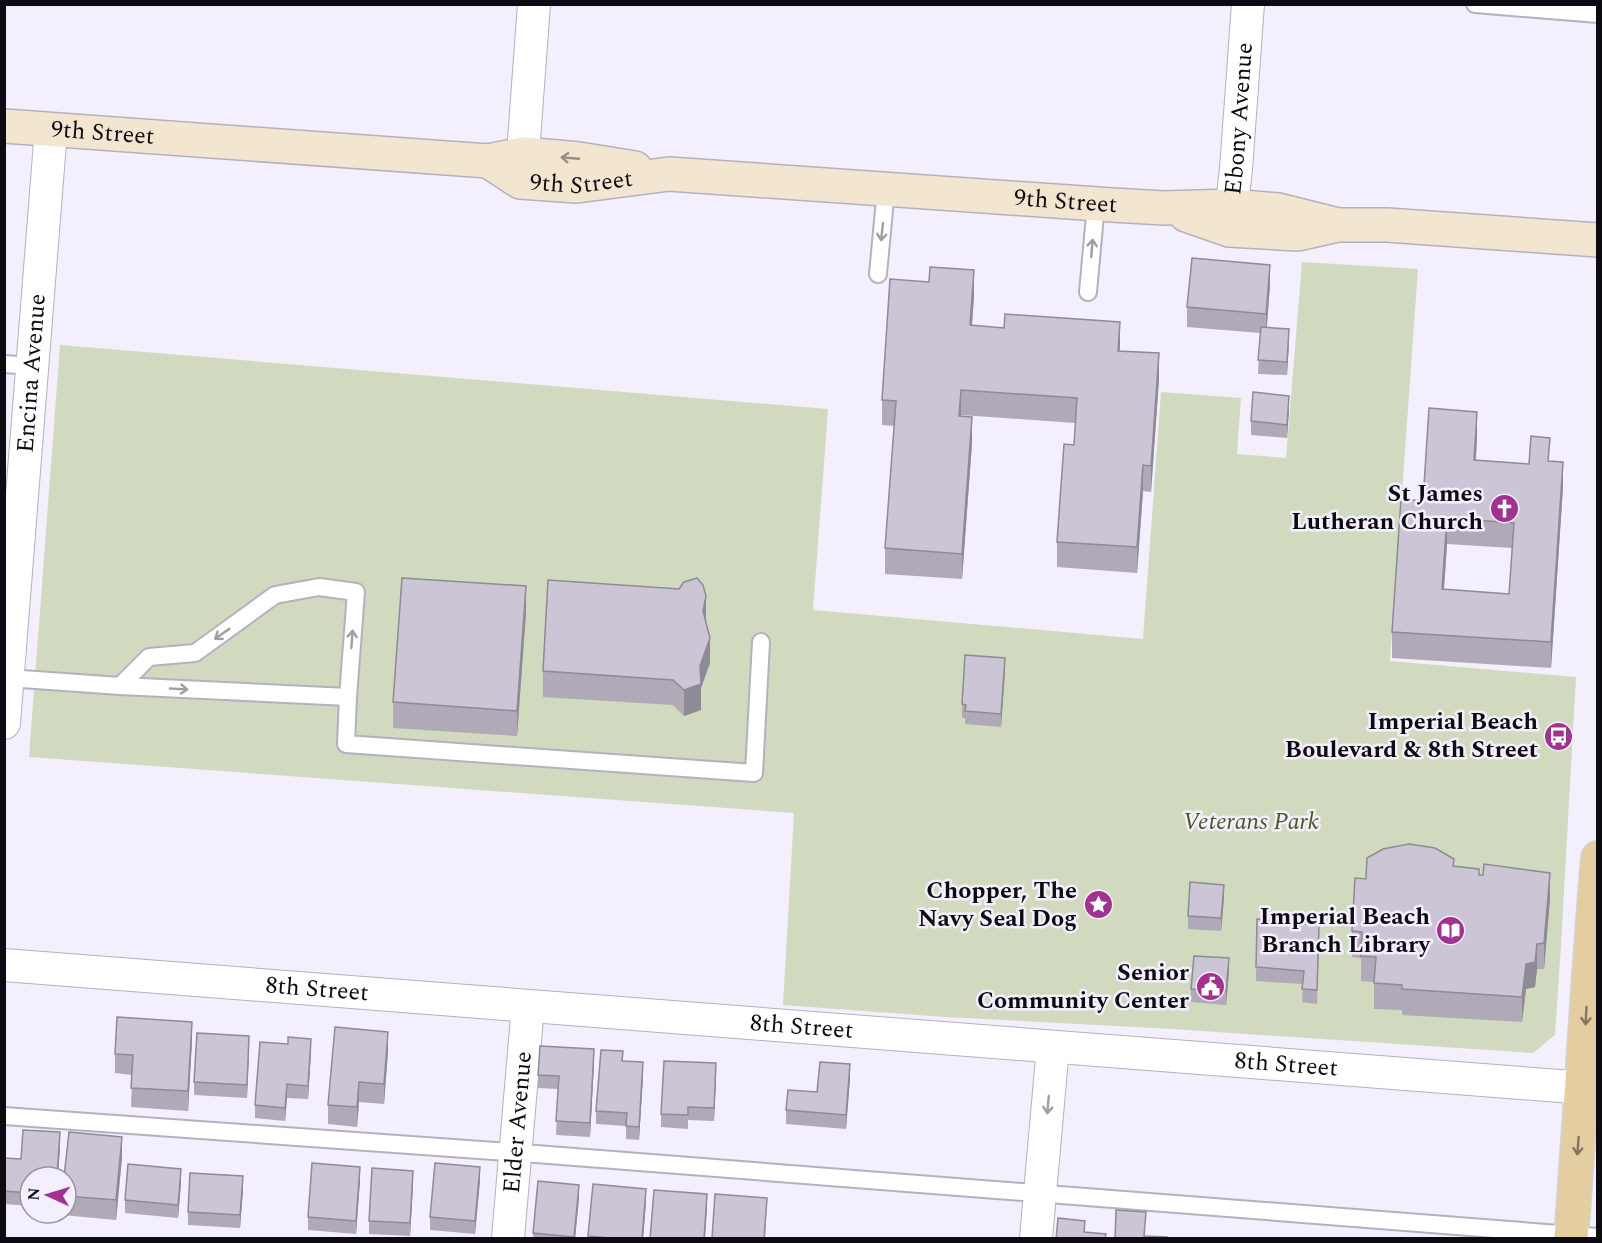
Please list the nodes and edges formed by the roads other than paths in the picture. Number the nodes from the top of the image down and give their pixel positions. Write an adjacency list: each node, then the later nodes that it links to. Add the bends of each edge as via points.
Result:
1 (534, 4): 7 (street)
2 (1248, 4): 10 (street, Ebony Avenue)
3 (1475, 4): 4 (lane)
4 (1598, 14)
5 (4, 126): 6 (main road, 9th Street)
6 (51, 130): 7 (main road, 9th Street, via 488,160); 14 (street, Encina Avenue)
7 (522, 168): 8 (main road, 9th Street, via 577,186 669,174)
8 (886, 189): 9 (main road, 9th Street); 12 (lane, one-way to 12)
9 (1096, 204): 10 (main road, 9th Street, via 1164,208); 13 (lane, one-way to 9)
10 (1230, 218): 11 (main road, 9th Street, via 1298,234 1338,225 1402,226)
11 (1598, 240)
12 (878, 274)
13 (1088, 292)
14 (18, 365): 15 (street, Encina Avenue)
15 (10, 596): 17 (street, Encina Avenue)
16 (761, 642): 19 (lane, via 754,773 346,744)
17 (8, 678): 18 (lane); 20 (street, Encina Avenue)
18 (120, 686): 19 (lane, one-way to 19); 19 (lane, one-way to 18, via 356,592 319,587 275,595 195,653 149,657)
19 (348, 697)
20 (4, 723)
21 (1598, 858): 25 (main road, one-way to 25, via 1589,958)
22 (4, 966): 23 (street, 8th Street)
23 (528, 1006): 24 (street, 8th Street); 27 (street, Elder Avenue)
24 (1053, 1047): 25 (street, 8th Street); 28 (street, one-way to 28)
25 (1590, 1088): 29 (main road, one-way to 29)
26 (4, 1116): 27 (lane)
27 (515, 1152): 28 (lane); 30 (street, Elder Avenue)
28 (1040, 1193): 29 (lane); 31 (street)
29 (1580, 1237)
30 (508, 1239)
31 (1036, 1239)

